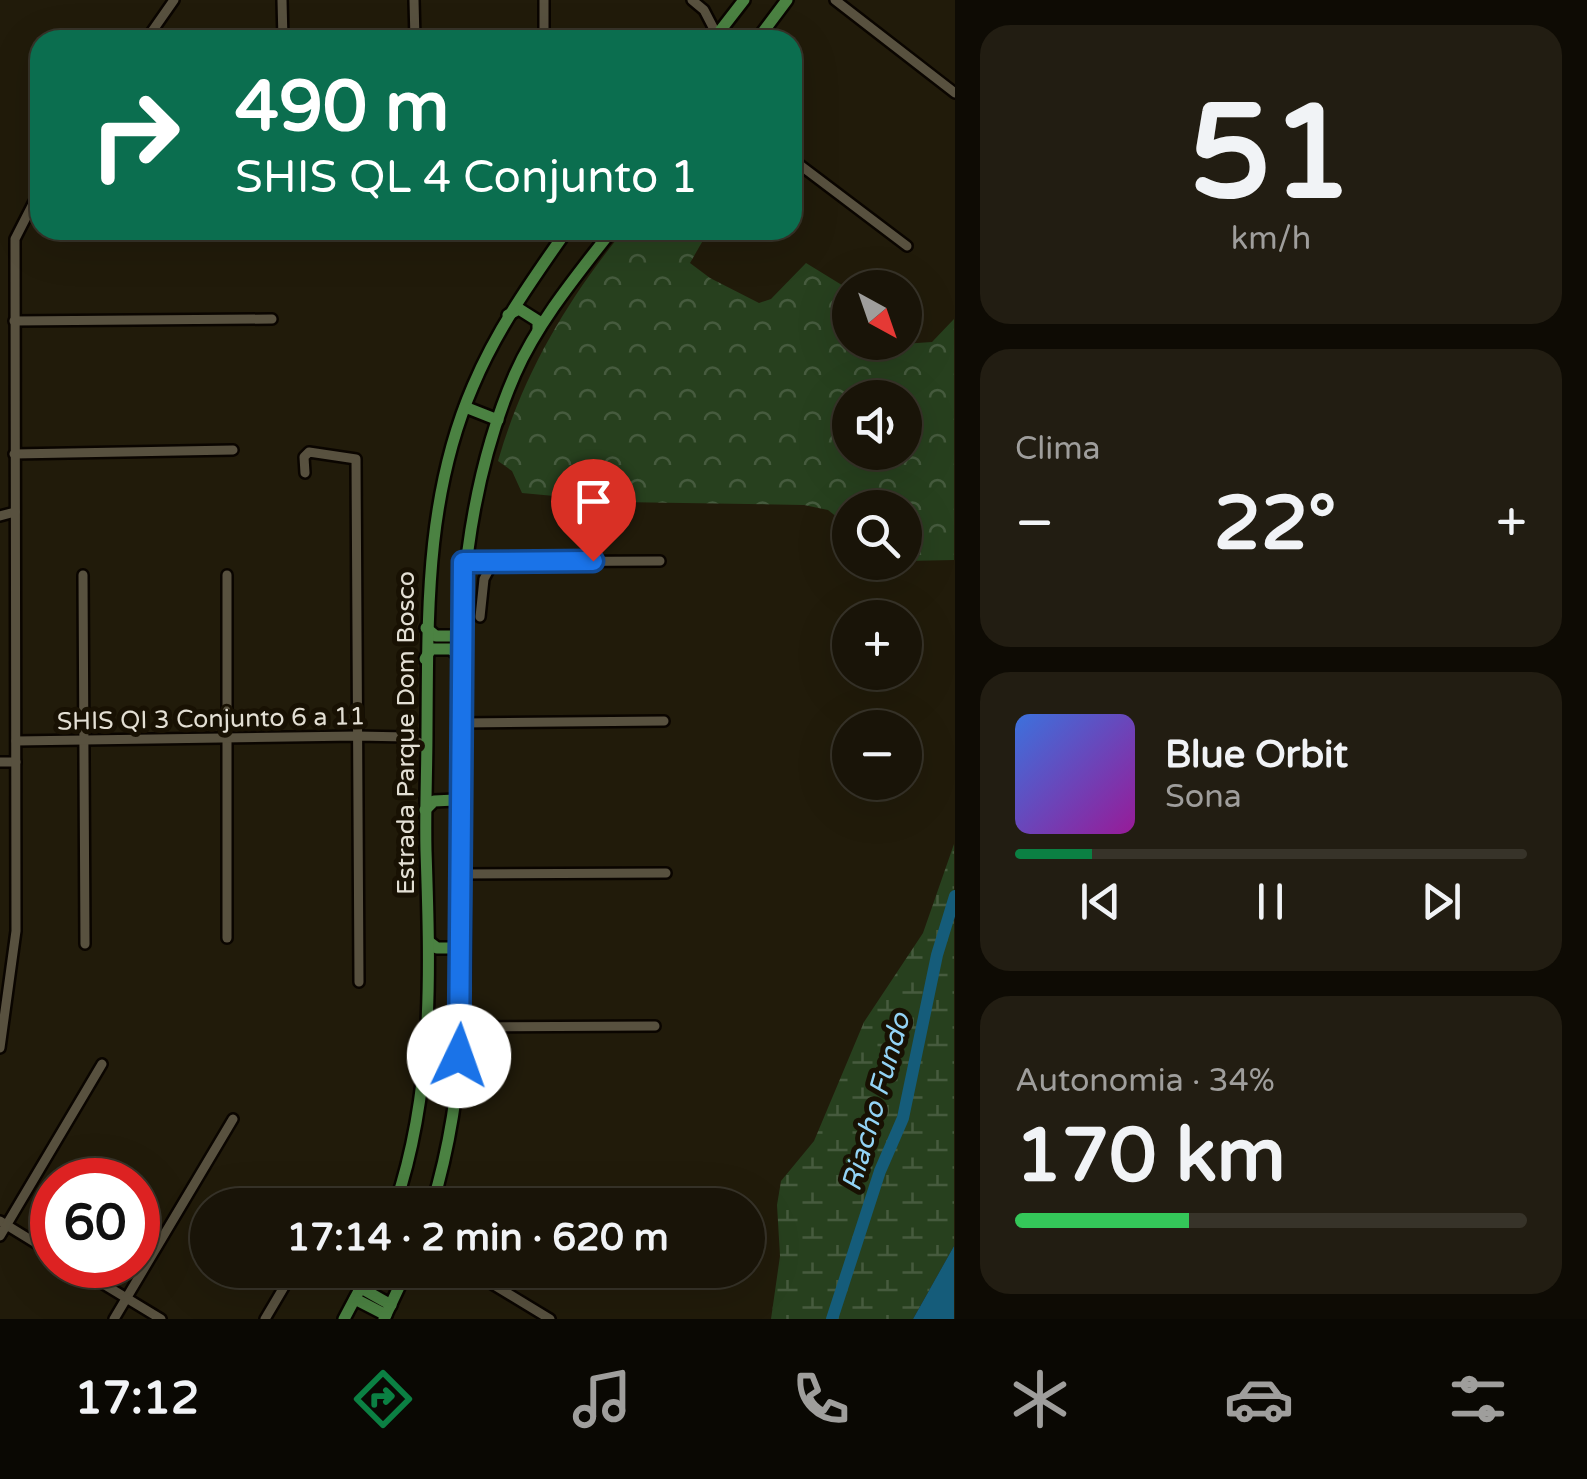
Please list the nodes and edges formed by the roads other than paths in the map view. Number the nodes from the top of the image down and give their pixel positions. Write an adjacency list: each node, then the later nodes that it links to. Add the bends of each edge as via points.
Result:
1 (174, 0): 11 (street)
2 (282, 0): 12 (street)
3 (414, 0): 13 (street)
4 (544, 0): 14 (street)
5 (692, 0): 9 (street)
6 (744, 0): 10 (main road)
7 (787, 0): 17 (main road)
8 (834, 0): 18 (street)
9 (704, 10): 10 (street); 15 (street)
10 (733, 15): 16 (main road)
11 (153, 30)
12 (283, 30)
13 (414, 30)
14 (544, 30)
15 (712, 30)
16 (721, 30)
17 (765, 30)
18 (954, 93)
19 (802, 166): 23 (street)
20 (30, 210): 26 (street, via 15,239)
21 (560, 240): 24 (main road, Estrada Parque Dom Bosco)
22 (600, 240): 27 (main road)
23 (908, 246)
24 (508, 315): 27 (main road, via 520,309 538,321); 28 (main road, Estrada Parque Dom Bosco)
25 (272, 319): 26 (street)
26 (14, 322): 31 (street)
27 (538, 330): 29 (main road)
28 (466, 408): 29 (main road); 41 (main road, Estrada Parque Dom Bosco, via 440,494)
29 (498, 420): 36 (main road)
30 (233, 450): 31 (street)
31 (14, 454): 33 (street)
32 (305, 474): 48 (street, via 309,452 356,458)
33 (15, 512): 34 (street); 52 (street)
34 (0, 516)
35 (660, 561): 37 (street)
36 (463, 562): 37 (street); 42 (main road)
37 (493, 562): 40 (street)
38 (83, 575): 51 (street)
39 (227, 575): 50 (street)
40 (480, 617)
41 (426, 628): 42 (main road, via 436,636); 44 (main road, Estrada Parque Dom Bosco)
42 (462, 630): 43 (main road)
43 (460, 658): 44 (main road, via 447,648 431,649); 46 (main road)
44 (426, 659): 47 (main road, Estrada Parque Dom Bosco)
45 (664, 721): 46 (street)
46 (460, 723): 57 (main road)
47 (427, 728): 49 (street, SHIS QI 3 Conjunto 6 a 11); 53 (main road, Estrada Parque Dom Bosco)
48 (357, 736): 49 (street, SHIS QI 3 Conjunto 6 a 11); 50 (street, SHIS QI 3 Conjunto 6 a 11); 68 (street)
49 (407, 737): 53 (street, SHIS QI 3 Conjunto 6 a 11)
50 (228, 738): 51 (street, SHIS QI 3 Conjunto 6 a 11); 62 (street)
51 (86, 740): 52 (street, SHIS QI 3 Conjunto 6 a 11); 65 (street)
52 (16, 741): 55 (street)
53 (427, 746): 56 (main road, Estrada Parque Dom Bosco)
54 (0, 762): 55 (street)
55 (16, 762): 69 (street, via 16,930)
56 (425, 785): 57 (main road, via 452,794); 59 (main road, Estrada Parque Dom Bosco)
57 (462, 786): 58 (main road)
58 (462, 806): 59 (main road, via 434,801); 61 (main road)
59 (425, 810): 63 (main road, Estrada Parque Dom Bosco)
60 (666, 873): 61 (street)
61 (462, 874): 64 (main road)
62 (227, 938)
63 (429, 942): 64 (main road, via 438,948); 66 (main road, Estrada Parque Dom Bosco)
64 (462, 942): 67 (main road)
65 (85, 944)
66 (429, 957): 67 (main road); 75 (main road, Estrada Parque Dom Bosco, via 422,1094)
67 (462, 958): 71 (main road)
68 (359, 982)
69 (5, 989): 72 (street)
70 (655, 1026): 71 (street)
71 (462, 1027): 76 (main road, via 449,1142)
72 (0, 1048)
73 (102, 1064): 77 (street)
74 (233, 1119): 86 (street)
75 (400, 1188)
76 (437, 1188)
77 (3, 1223): 78 (street); 79 (street)
78 (0, 1236)
79 (30, 1240)
80 (110, 1288): 86 (street)
81 (283, 1288): 90 (street)
82 (361, 1288): 85 (main road)
83 (399, 1288): 87 (main road)
84 (499, 1288): 92 (street)
85 (358, 1293): 87 (main road); 91 (main road)
86 (126, 1298): 88 (street); 89 (street)
87 (387, 1313)
88 (114, 1319)
89 (161, 1319)
90 (265, 1319)
91 (344, 1319)
92 (550, 1319)

